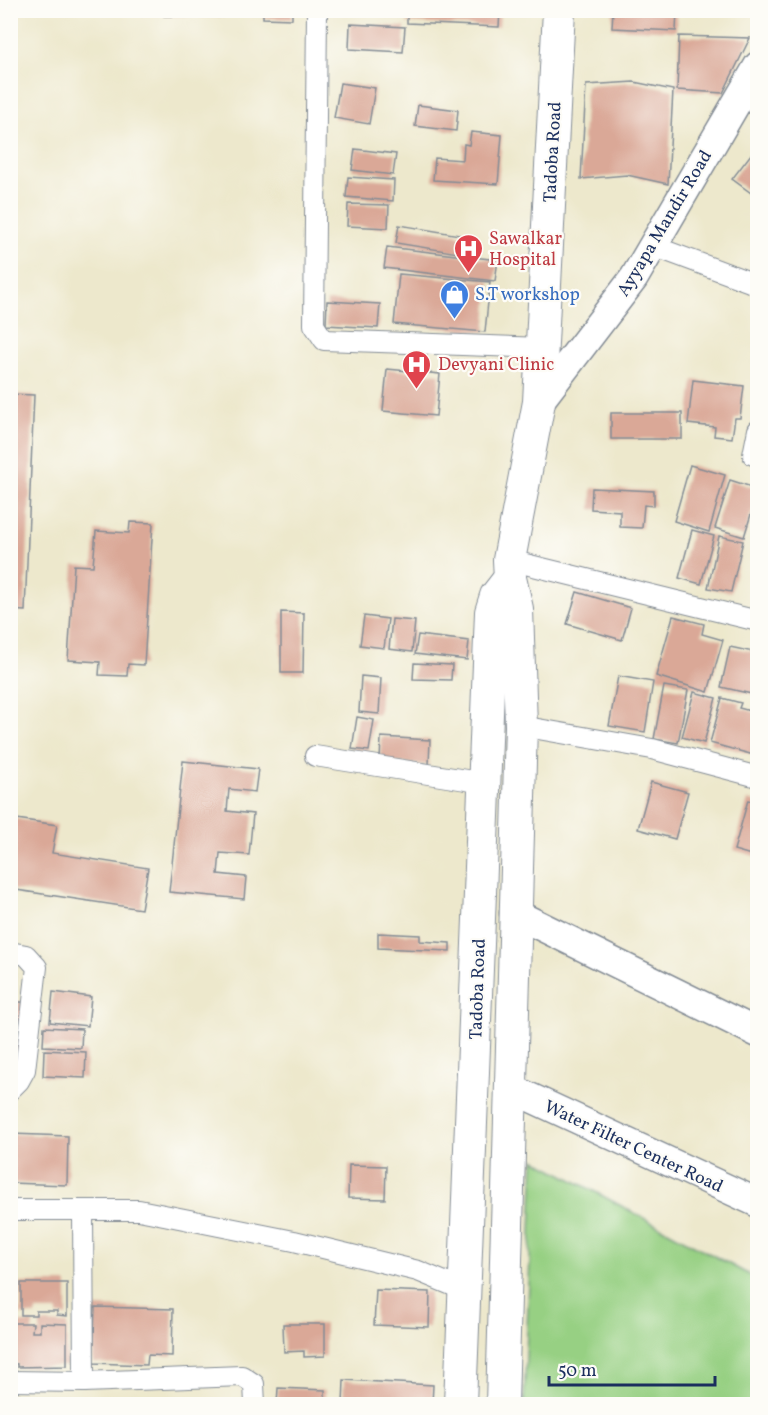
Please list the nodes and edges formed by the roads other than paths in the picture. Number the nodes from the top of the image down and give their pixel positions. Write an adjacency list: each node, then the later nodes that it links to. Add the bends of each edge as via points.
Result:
1 (317, 10): 6 (street, via 313,320 324,340)
2 (559, 10): 6 (main road, Tadoba Road)
3 (758, 66): 4 (street, Ayyapa Mandir Road)
4 (653, 246): 5 (street); 7 (street, Ayyapa Mandir Road, via 634,278)
5 (758, 285)
6 (542, 348): 7 (main road, Tadoba Road)
7 (539, 402): 10 (main road, Tadoba Road)
8 (758, 430): 9 (street, via 753,455)
9 (758, 456)
10 (509, 569): 11 (street); 12 (main road, Tadoba Road, via 517,609); 15 (main road, Tadoba Road, via 491,612)
11 (758, 621)
12 (521, 726): 14 (street, via 652,749); 16 (main road, Tadoba Road)
13 (315, 756): 15 (street)
14 (758, 777)
15 (485, 783): 24 (main road, Tadoba Road)
16 (514, 913): 18 (street); 19 (main road, Tadoba Road)
17 (10, 952): 20 (street, via 26,955 37,967 25,1070)
18 (758, 1033)
19 (510, 1088): 21 (street, Water Filter Center Road); 29 (main road, Tadoba Road)
20 (10, 1090)
21 (758, 1203)
22 (10, 1210): 23 (street)
23 (83, 1210): 24 (street, via 139,1210 283,1239 418,1271); 26 (street)
24 (466, 1291): 28 (main road, Tadoba Road)
25 (10, 1381): 26 (street)
26 (84, 1382): 27 (street, via 242,1376 254,1384)
27 (255, 1404)
28 (460, 1404)
29 (502, 1404)

